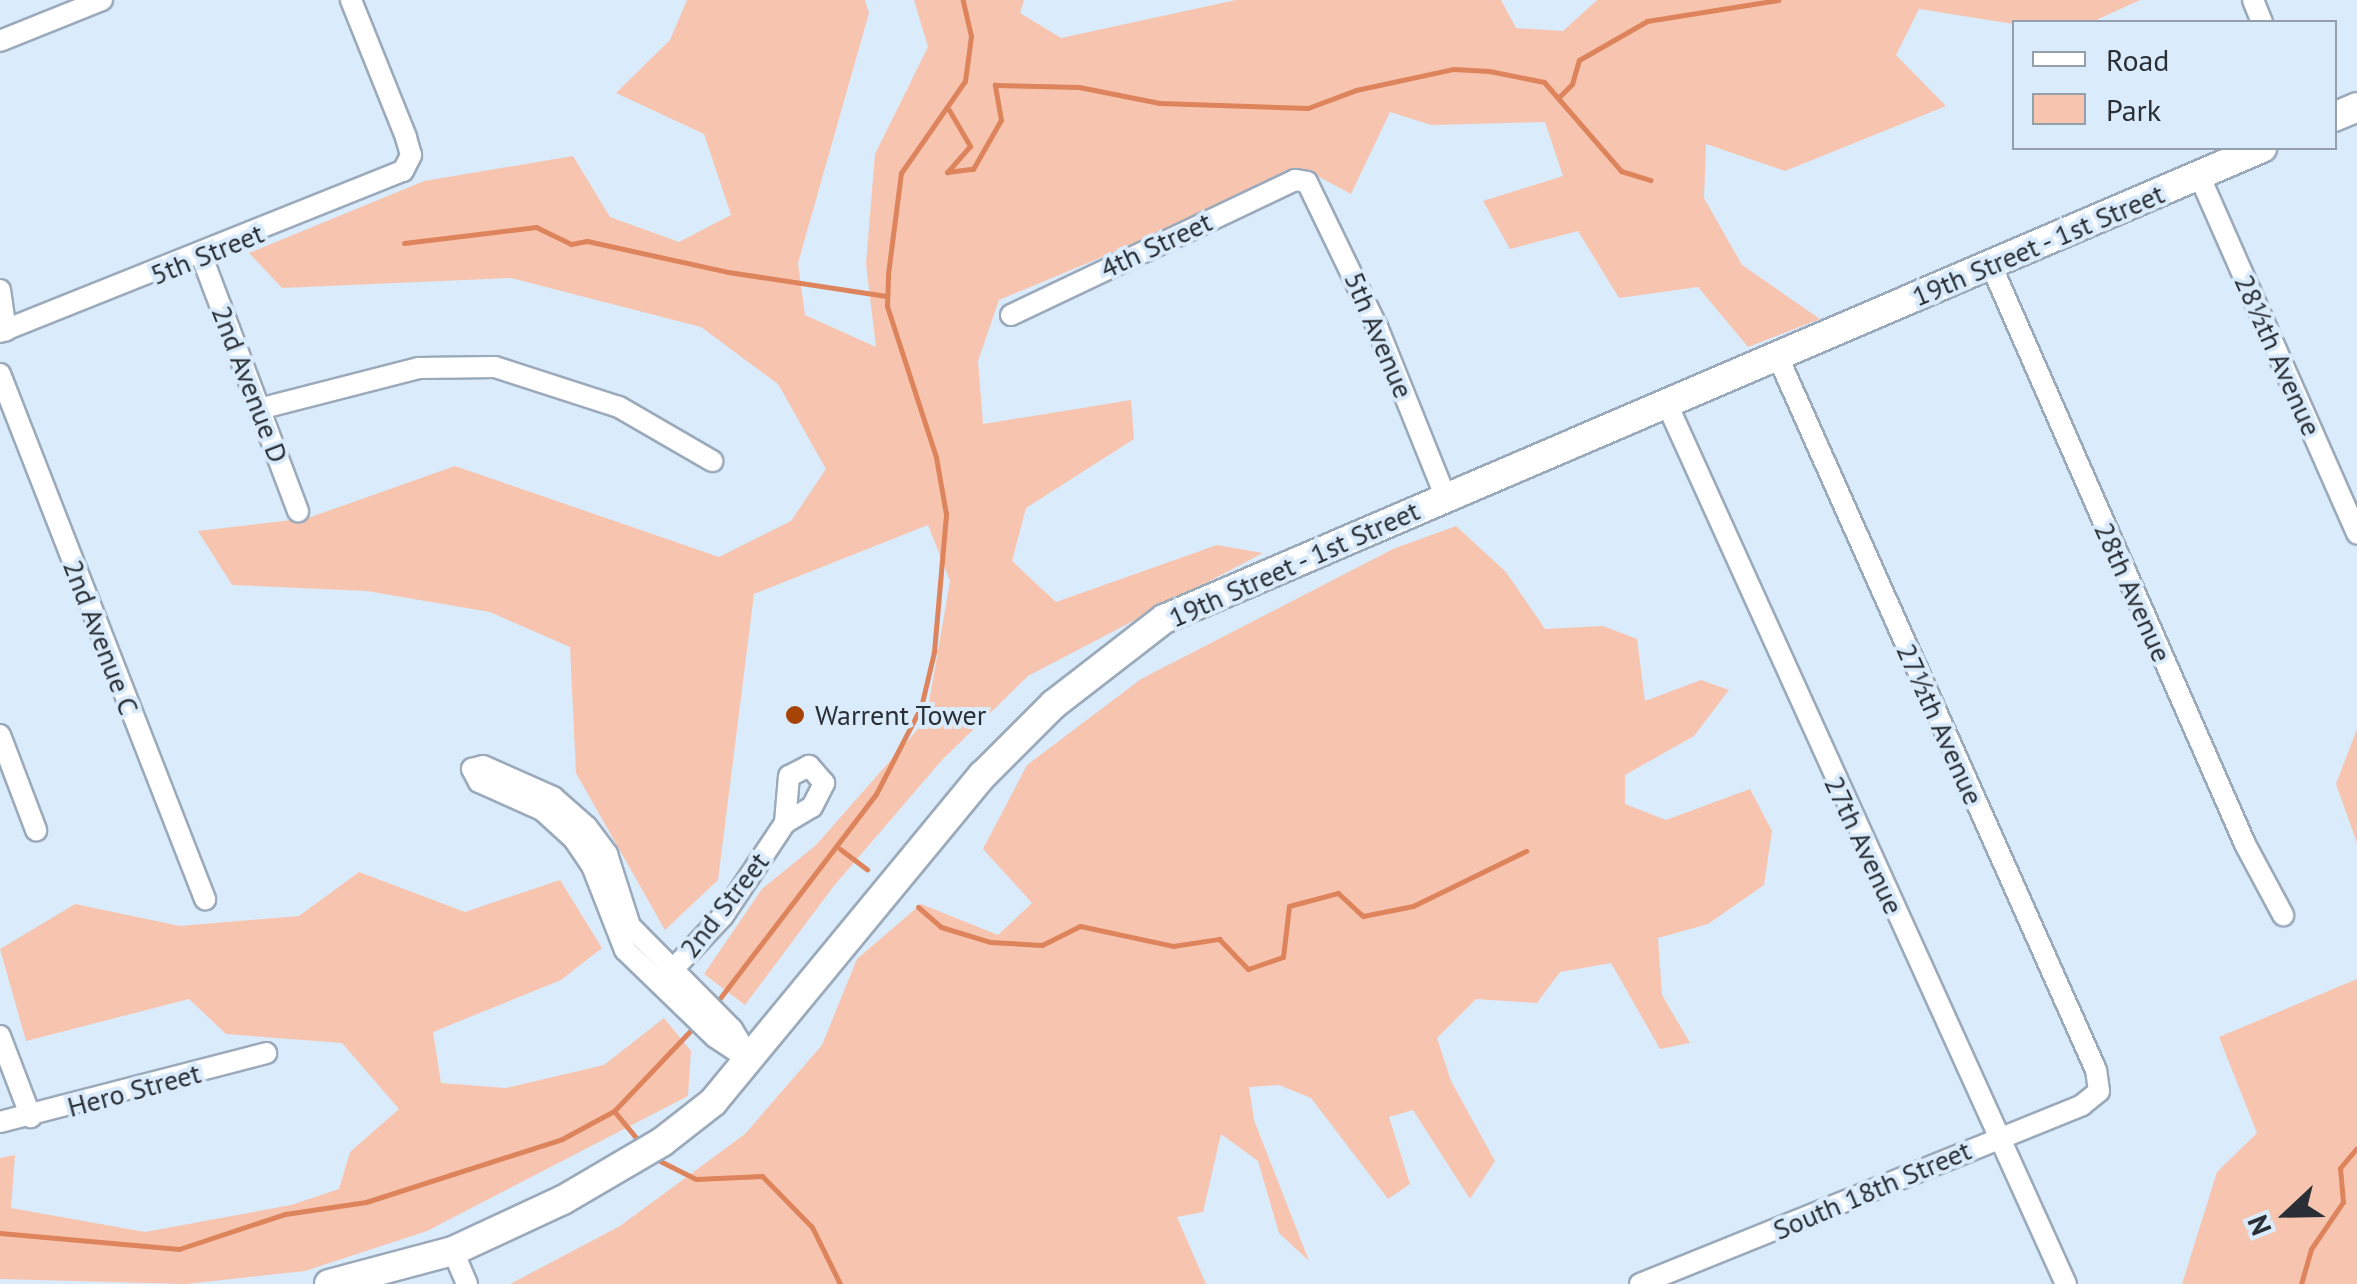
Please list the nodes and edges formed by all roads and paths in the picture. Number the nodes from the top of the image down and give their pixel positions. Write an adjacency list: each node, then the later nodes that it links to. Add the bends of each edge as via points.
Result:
1 (102, 0): 3 (street)
2 (351, 0): 7 (street, 5th Street, via 406,137 408,164 393,178)
3 (0, 41)
4 (2257, 150): 5 (main road, 19th Street - 1st Street)
5 (2200, 175): 8 (main road, 19th Street - 1st Street); 19 (street, 28½th Avenue)
6 (1302, 180): 10 (street, 4th Street); 17 (street, 5th Avenue, via 1312,186 1333,231)
7 (202, 256): 11 (street, 5th Street); 15 (street, 2nd Avenue D)
8 (1991, 265): 12 (main road, 19th Street - 1st Street); 24 (street, 28th Avenue, via 2244,844)
9 (0, 290): 11 (street)
10 (1011, 314)
11 (3, 331)
12 (1778, 357): 14 (main road, 19th Street - 1st Street); 29 (street, 27½th Avenue)
13 (0, 374): 23 (street, 2nd Avenue C)
14 (1667, 404): 17 (main road, 19th Street - 1st Street); 32 (street, 27th Avenue)
15 (259, 408): 16 (street, via 419,368 495,367 619,407); 18 (street, 2nd Avenue D)
16 (712, 461)
17 (1446, 498): 28 (main road, 19th Street - 1st Street, via 1164,619 1090,673 927,836)
18 (298, 511)
19 (2357, 532)
20 (0, 735): 22 (street)
21 (785, 823): 25 (street, 2nd Street, via 723,916)
22 (36, 830)
23 (205, 898)
24 (2283, 916)
25 (666, 977): 25 (street, via 630,926 606,854 588,827 553,797 483,766 472,769 479,782 542,810 574,839 592,866 625,950); 28 (street)
26 (0, 1036): 30 (street)
27 (266, 1052): 30 (street, Hero Street)
28 (751, 1061): 33 (main road, 19th Street - 1st Street, via 714,1102 647,1152)
29 (2100, 1091): 32 (street, South 18th Street, via 2092,1101)
30 (31, 1117): 31 (street, Hero Street)
31 (0, 1122)
32 (1996, 1137): 36 (street, South 18th Street); 37 (street, 27th Avenue)
33 (453, 1251): 34 (main road, 19th Street - 1st Street); 35 (street)
34 (329, 1284)
35 (467, 1284)
36 (1640, 1284)
37 (2066, 1284)

